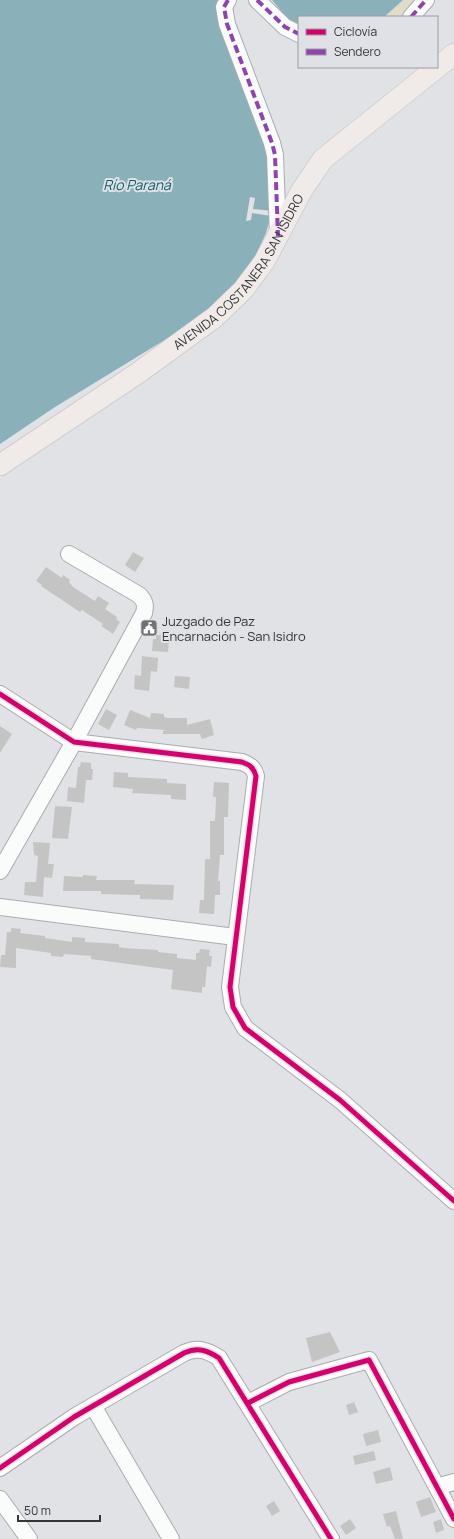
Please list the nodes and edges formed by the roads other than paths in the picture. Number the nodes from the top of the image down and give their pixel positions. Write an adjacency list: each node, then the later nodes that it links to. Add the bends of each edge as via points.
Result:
1 (228, 0): 9 (street, via 224,7 227,24 275,156)
2 (257, 0): 5 (street, via 285,27)
3 (426, 0): 4 (street)
4 (412, 16)
5 (298, 34)
6 (454, 54): 7 (main road, AVENIDA COSTANERA SAN ISIDRO)
7 (438, 67)
8 (437, 68): 9 (main road, AVENIDA COSTANERA SAN ISIDRO, via 323,159 310,175)
9 (278, 236): 10 (main road, AVENIDA COSTANERA SAN ISIDRO, via 264,262 243,290 215,317 138,373)
10 (0, 465)
11 (69, 554): 13 (street, via 139,596 146,607)
12 (0, 694): 13 (street)
13 (74, 742): 14 (street); 16 (street, via 250,764 256,776)
14 (0, 871)
15 (0, 907): 16 (street)
16 (235, 937): 17 (street, via 230,987 233,1007 245,1028 340,1100)
17 (454, 1201)
18 (248, 1403): 19 (street, via 218,1358 210,1352 193,1350); 22 (street, via 289,1382 369,1360); 25 (street)
19 (93, 1406): 20 (street); 27 (street)
20 (0, 1468)
21 (454, 1482): 22 (street)
22 (437, 1487): 24 (street)
23 (0, 1499): 26 (street)
24 (454, 1520)
25 (329, 1538)
26 (29, 1539)
27 (171, 1539)

